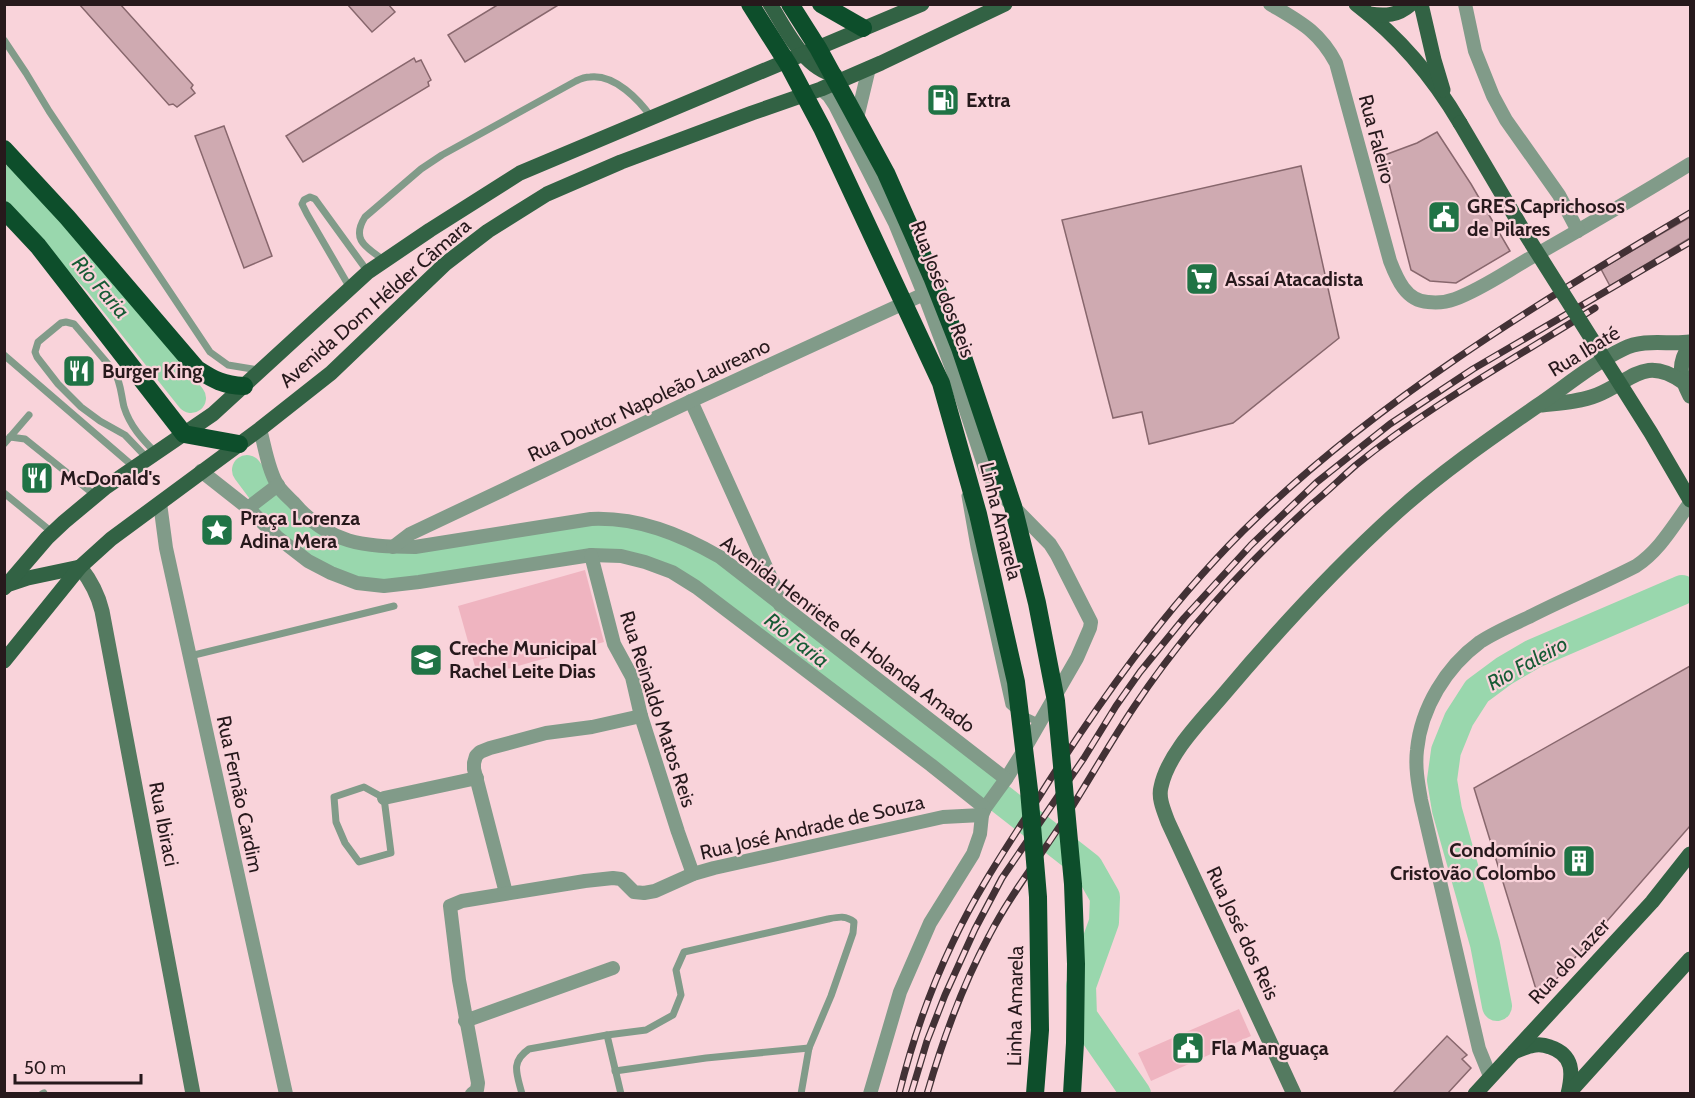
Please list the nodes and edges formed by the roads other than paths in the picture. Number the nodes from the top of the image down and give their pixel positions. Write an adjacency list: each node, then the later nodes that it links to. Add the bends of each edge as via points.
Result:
1 (750, 4): 87 (highway, Linha Amarela, bridge, via 822,128 941,383 978,514 1016,682 1029,790 1038,908 1040,1029)
2 (770, 4): 15 (main road)
3 (790, 4): 88 (highway, Linha Amarela, bridge, via 886,173 928,266 1013,506 1056,701 1073,884 1076,964)
4 (821, 4): 13 (highway)
5 (922, 4): 13 (main road, Avenida Dom Hélder Câmara)
6 (1005, 4): 16 (main road, Avenida Dom Hélder Câmara)
7 (1270, 4): 25 (street, Rua Faleiro, via 1320,38 1336,63 1390,261 1396,277 1416,299 1429,302 1458,298)
8 (1356, 4): 12 (main road)
9 (1411, 4): 12 (main road, via 1388,16)
10 (1421, 4): 19 (main road)
11 (1466, 4): 25 (street, via 1475,51 1493,96 1559,195)
12 (1369, 14): 19 (main road, via 1408,51)
13 (863, 28): 15 (main road, Avenida Dom Hélder Câmara)
14 (4, 40): 32 (lane, via 210,351 228,365)
15 (803, 55): 17 (main road, via 829,74); 20 (main road, Avenida Dom Hélder Câmara)
16 (869, 68): 17 (main road, Avenida Dom Hélder Câmara); 21 (street)
17 (846, 78): 18 (main road, Avenida Dom Hélder Câmara)
18 (821, 89): 21 (street, Rua José dos Reis); 39 (main road, Avenida Dom Hélder Câmara, via 621,162 547,194 445,264 331,373)
19 (1447, 101): 50 (main road, bridge)
20 (652, 118): 26 (main road, Avenida Dom Hélder Câmara, via 520,173); 26 (lane, via 639,100 603,78 576,81 442,155 365,217 358,228 359,237)
21 (854, 139): 29 (street, Rua José dos Reis)
22 (4, 149): 34 (highway, via 197,369 213,380)
23 (1690, 164): 25 (street)
24 (4, 210): 40 (highway, via 38,246)
25 (1578, 231)
26 (385, 261): 27 (main road, Avenida Dom Hélder Câmara)
27 (368, 272): 28 (main road, Avenida Dom Hélder Câmara); 28 (lane, via 315,199 304,200 307,214)
28 (350, 288): 32 (main road, Avenida Dom Hélder Câmara)
29 (924, 294): 36 (street, Rua Doutor Napoleão Laureano); 45 (street, Rua José dos Reis, via 953,371)
30 (1690, 344): 33 (street, via 1681,368); 37 (street, Rua Ibaté, via 1651,342 1631,346)
31 (4, 355): 44 (lane, via 110,446)
32 (261, 370): 34 (main road, Avenida Dom Hélder Câmara)
33 (1683, 382): 35 (street); 37 (street, via 1665,371 1647,370 1596,395)
34 (244, 386): 40 (main road, Avenida Dom Hélder Câmara)
35 (1690, 396)
36 (691, 401): 54 (street, Rua Doutor Napoleão Laureano, via 410,534); 58 (street, via 776,587)
37 (1539, 405): 66 (street, Rua Ibaté, via 1405,506 1325,581 1195,728 1173,757)
38 (29, 415): 41 (lane)
39 (260, 429): 43 (main road, Avenida Dom Hélder Câmara); 47 (street, Avenida Henriete de Holanda Amado)
40 (184, 434): 43 (highway); 44 (main road, Avenida Dom Hélder Câmara)
41 (10, 437): 42 (lane); 49 (lane, via 25,439)
42 (4, 444)
43 (239, 444): 46 (main road, Avenida Dom Hélder Câmara)
44 (146, 460): 44 (lane, via 114,371 74,324 61,323 38,342 37,357 81,407 125,435); 49 (main road, Avenida Dom Hélder Câmara)
45 (977, 464): 63 (lane, via 966,480 965,502 1009,705); 63 (street, Rua José dos Reis, via 1058,555 1091,622 1077,658)
46 (201, 471): 51 (main road, Avenida Dom Hélder Câmara); 52 (street)
47 (275, 487): 52 (street); 54 (street, Avenida Henriete de Holanda Amado, via 320,528 338,538)
48 (4, 493): 53 (lane)
49 (96, 496): 53 (main road, Avenida Dom Hélder Câmara)
50 (1690, 502): 79 (street, via 1642,563 1479,643 1436,692 1421,725 1416,769 1421,800 1479,1049)
51 (160, 503): 56 (main road, Avenida Dom Hélder Câmara); 60 (street, Rua Fernão Cardim)
52 (254, 503): 55 (street, via 277,537 308,561 357,583 384,586 419,582)
53 (53, 532): 57 (main road, Avenida Dom Hélder Câmara)
54 (393, 547): 58 (street, Avenida Henriete de Holanda Amado, via 609,518 666,530 693,542 720,557)
55 (591, 555): 62 (street, Rua Reinaldo Matos Reis, via 614,644 632,677); 68 (street, via 645,562 696,587)
56 (80, 567): 57 (main road); 61 (main road, Avenida Dom Hélder Câmara); 80 (street, Rua Ibiraci, via 91,581 102,611)
57 (5, 587)
58 (780, 605): 65 (street, Avenida Henriete de Holanda Amado)
59 (394, 606): 60 (lane)
60 (190, 656): 81 (street, Rua Fernão Cardim)
61 (4, 661)
62 (641, 716): 64 (street, via 490,747 480,752 474,763); 70 (street, Rua Reinaldo Matos Reis)
63 (1040, 723): 65 (street)
64 (477, 778): 67 (street); 71 (street)
65 (1003, 784): 68 (street)
66 (1160, 789): 89 (street, Rua José dos Reis, via 1168,822)
67 (384, 798): 67 (lane, via 364,787 334,797 336,822 359,862 391,853)
68 (986, 808): 70 (street, Rua José Andrade de Souza); 86 (street, via 973,854 930,923 900,992)
69 (1690, 854): 77 (main road, Rua do Lazer, via 1652,902)
70 (693, 874): 71 (street, Rua José Andrade de Souza, via 644,893 634,892 621,879 613,878)
71 (506, 893): 74 (street, via 450,906)
72 (1690, 959): 91 (main road)
73 (613, 968): 74 (street)
74 (465, 1021): 82 (street, via 478,1083)
75 (607, 1035): 76 (lane, via 646,1030 673,1015 681,994 676,970 684,952 840,916 849,918 854,922 853,933); 78 (lane); 83 (lane, via 538,1046 520,1055 517,1064)
76 (809, 1048): 78 (lane); 85 (lane)
77 (1511, 1054): 79 (main road, Rua do Lazer); 91 (main road, via 1532,1046 1558,1050 1570,1063)
78 (615, 1071): 84 (lane)
79 (1490, 1076): 90 (main road, Rua do Lazer)
80 (193, 1094)
81 (286, 1094)
82 (472, 1094)
83 (522, 1094)
84 (621, 1094)
85 (801, 1094)
86 (870, 1094)
87 (1035, 1094)
88 (1072, 1094)
89 (1294, 1094)
90 (1475, 1094)
91 (1568, 1094)

